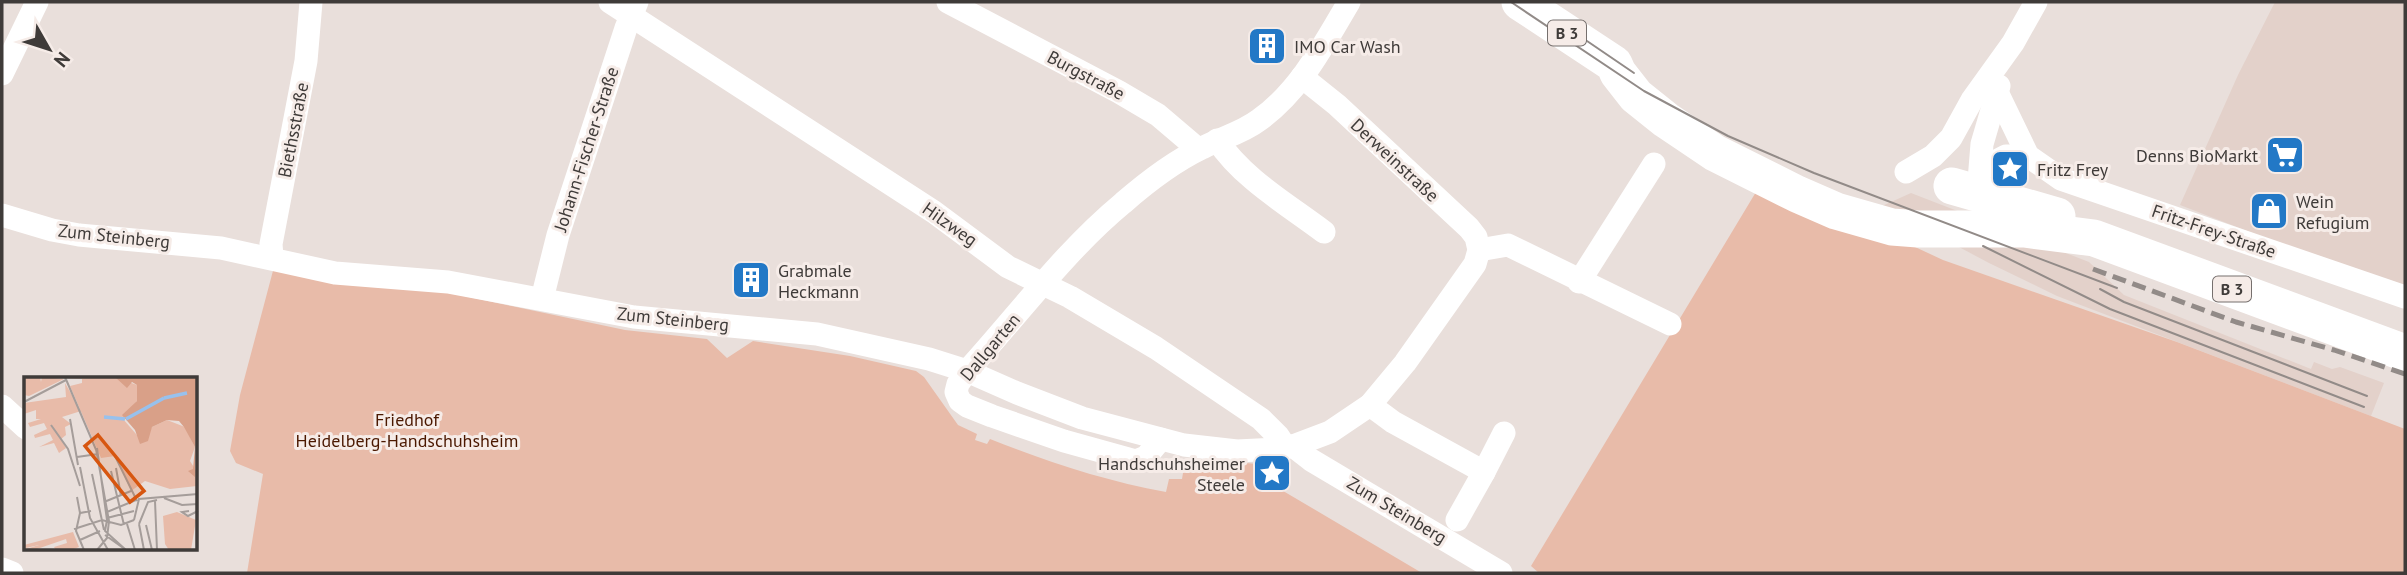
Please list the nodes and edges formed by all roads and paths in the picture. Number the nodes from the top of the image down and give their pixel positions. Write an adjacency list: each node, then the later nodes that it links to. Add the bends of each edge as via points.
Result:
1 (37, 2): 10 (street)
2 (311, 2): 25 (street, Biethsstraße, via 309,41)
3 (610, 2): 8 (street, Hilzweg)
4 (948, 2): 14 (street, Burgstraße)
5 (1349, 2): 11 (street)
6 (1520, 2): 19 (main road, B 3, via 1614,64 1636,96 1665,120 1715,153)
7 (2036, 2): 9 (street)
8 (634, 9): 27 (street, Hilzweg, via 1008,267); 29 (street, Johann-Fischer-Straße, via 558,235)
9 (2013, 43): 12 (street); 13 (street)
10 (2, 74)
11 (1302, 77): 14 (street, via 1258,121); 24 (street, Derweinstraße, via 1469,228)
12 (1997, 92): 15 (street, Fritz-Frey-Straße); 18 (street)
13 (1951, 138): 17 (street, via 1933,156); 18 (street, via 1947,165)
14 (1208, 144): 22 (street, Burgstraße, via 1226,153); 27 (street, Dallgarten, via 1166,169 1122,204)
15 (2028, 156): 18 (street, via 2006,156); 28 (street, Fritz-Frey-Straße, via 2070,183)
16 (1654, 164): 26 (street)
17 (1906, 172)
18 (1967, 187): 19 (main road, B 3, via 1936,214 1896,214 1866,207); 21 (street); 23 (main road, B 3, via 2058,216)
19 (1836, 211): 21 (main road, B 3, via 1892,227)
20 (2, 215): 25 (street, Zum Steinberg, via 79,235)
21 (2011, 228): 23 (main road, B 3)
22 (1324, 232)
23 (2094, 238): 31 (main road, B 3)
24 (1479, 250): 26 (street, via 1508,245); 33 (street, Zum Steinberg, via 1466,281)
25 (272, 257): 29 (street, Zum Steinberg, via 334,273 448,282)
26 (1579, 282): 30 (street)
27 (1044, 284): 32 (street, Dallgarten); 38 (street, Hilzweg, via 1156,348 1246,408)
28 (2405, 297)
29 (542, 299): 32 (street, Zum Steinberg, via 634,317 817,334)
30 (1670, 324)
31 (2405, 354)
32 (967, 371): 37 (street, Zum Steinberg, via 1082,418); 37 (street, Dallgarten, via 958,384 957,397 967,406 1005,421 1136,461 1146,457)
33 (1370, 405): 38 (street, Zum Steinberg, via 1338,428); 39 (street)
34 (2, 406): 35 (street)
35 (24, 426)
36 (1504, 433): 39 (street, Zum Steinberg)
37 (1161, 439): 38 (street, Zum Steinberg, via 1237,451)
38 (1290, 447): 43 (street, Zum Steinberg)
39 (1484, 472): 40 (street, Zum Steinberg)
40 (1457, 520)
41 (2, 569): 42 (street)
42 (12, 573)
43 (1501, 573)

